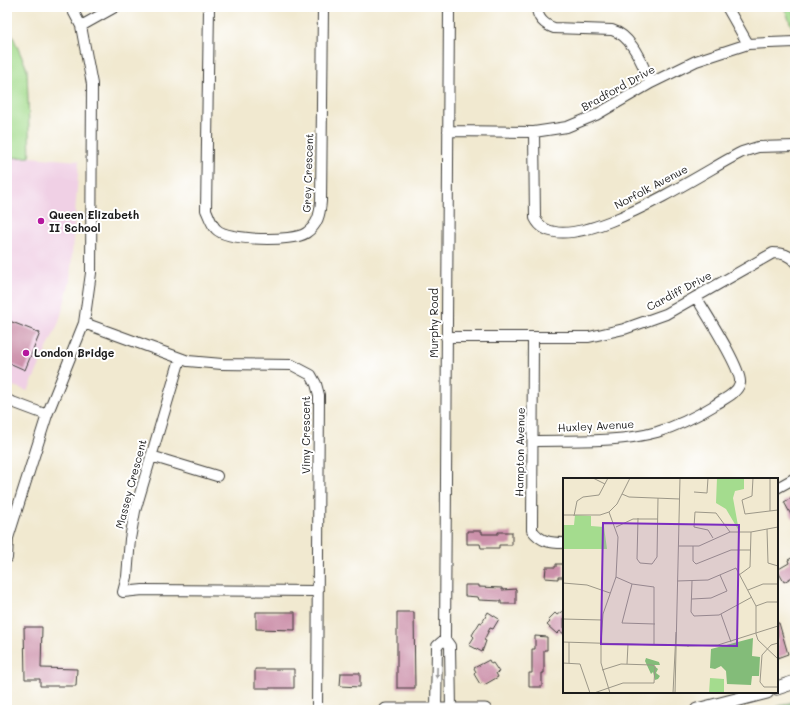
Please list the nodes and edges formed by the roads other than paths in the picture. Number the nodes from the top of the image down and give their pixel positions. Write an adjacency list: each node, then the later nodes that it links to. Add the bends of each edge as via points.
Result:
1 (71, 7): 8 (street)
2 (115, 7): 8 (street)
3 (209, 7): 4 (street, Grey Crescent, via 206,210 216,230 224,235 234,238 294,238 309,231 319,217)
4 (323, 7)
5 (449, 7): 12 (street, Murphy Road)
6 (537, 7): 11 (street, via 540,19 546,26 620,32 630,44)
7 (727, 7): 10 (street)
8 (81, 26): 17 (street, via 92,84 91,273)
9 (795, 42): 10 (street, Bradford Drive)
10 (748, 44): 11 (street, Bradford Drive, via 696,61)
11 (652, 83): 13 (street, Bradford Drive, via 582,122)
12 (448, 131): 13 (street, Bradford Drive); 18 (street, Murphy Road)
13 (534, 132): 14 (street, Norfolk Avenue, via 535,218 539,226 555,233 582,230 631,214 742,152 758,147)
14 (795, 146)
15 (795, 262): 16 (street, Cardiff Drive, via 782,253 773,253)
16 (696, 297): 19 (street, Cardiff Drive, via 666,314 624,329 589,337); 23 (street, Huxley Avenue, via 736,367 740,383 737,390 703,412 673,427 644,436)
17 (84, 323): 20 (street, Vimy Crescent); 22 (street)
18 (446, 337): 19 (street, Cardiff Drive); 31 (street, Murphy Road)
19 (534, 338): 23 (street, Hampton Avenue)
20 (180, 359): 24 (street, Massey Crescent); 30 (street, Vimy Crescent, via 222,364 292,365 311,375 319,395)
21 (7, 400): 22 (street)
22 (47, 415): 29 (street, via 8,538)
23 (533, 440): 28 (street, Hampton Avenue, via 532,530 548,543)
24 (151, 456): 25 (street); 30 (street, Massey Crescent, via 134,511 123,592)
25 (216, 476)
26 (795, 478): 27 (street)
27 (778, 487)
28 (563, 543)
29 (7, 558)
30 (317, 591): 35 (street, Vimy Crescent)
31 (445, 639): 37 (street, Murphy Road, one-way to 37, via 437,646); 38 (street, Murphy Road, via 450,646)
32 (795, 682): 33 (main road)
33 (778, 688)
34 (762, 693): 40 (main road)
35 (317, 710)
36 (386, 710): 37 (main road)
37 (436, 710): 38 (main road)
38 (451, 710): 39 (main road)
39 (485, 710)
40 (696, 710)

